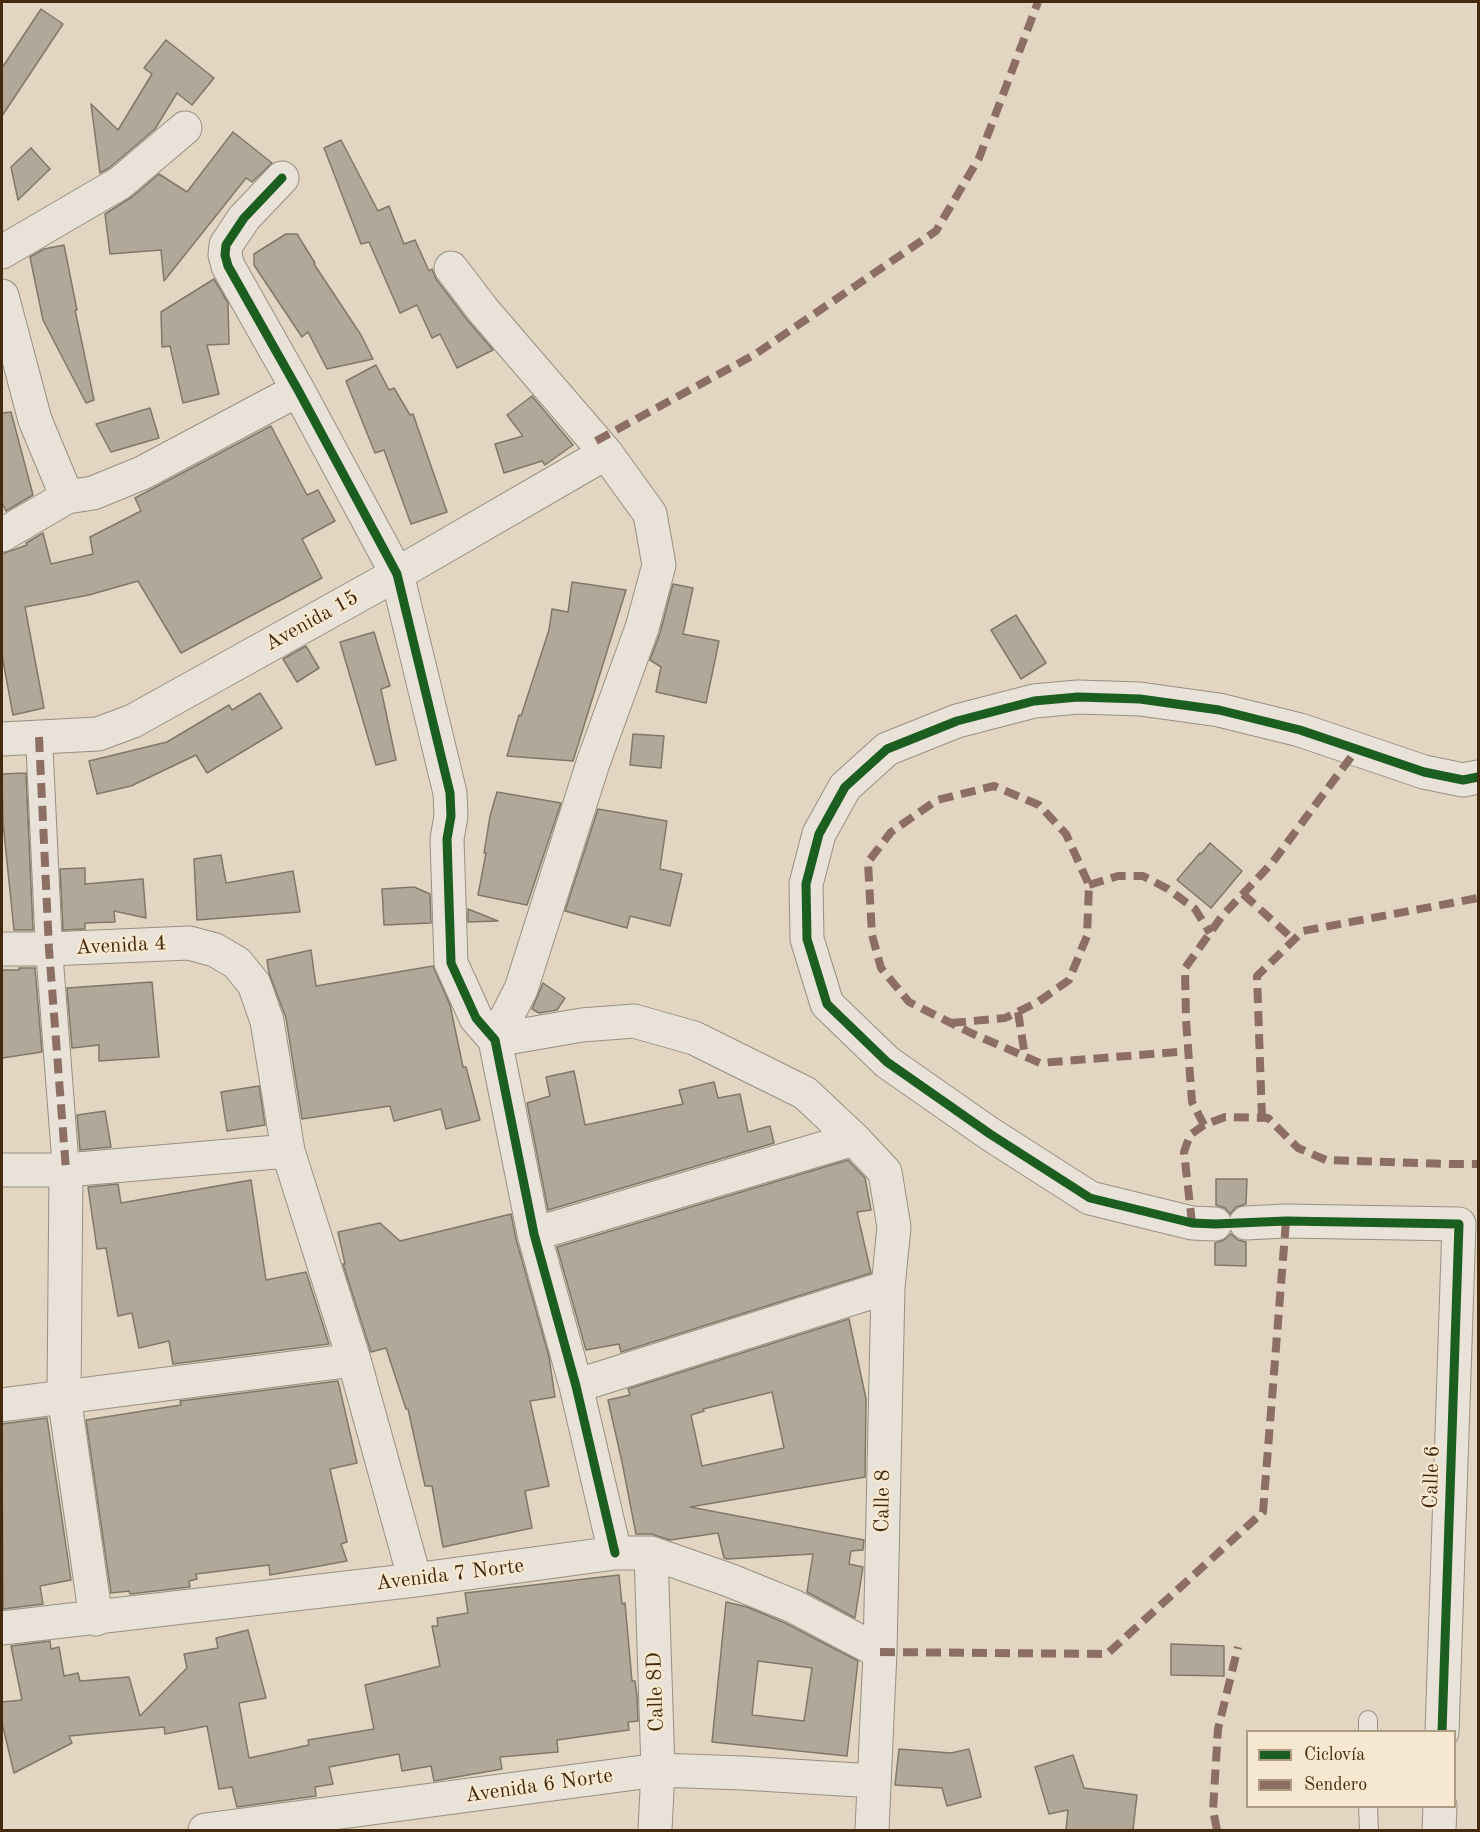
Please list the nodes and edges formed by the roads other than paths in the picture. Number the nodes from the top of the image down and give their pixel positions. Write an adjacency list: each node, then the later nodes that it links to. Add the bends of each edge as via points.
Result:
1 (185, 128): 3 (street, via 120,183)
2 (282, 178): 6 (street, via 244,218 226,245 225,255)
3 (2, 252)
4 (451, 268): 7 (street)
5 (2, 296): 8 (street, via 36,420)
6 (298, 390): 8 (street, via 142,473 93,493); 10 (street)
7 (606, 453): 10 (street, Avenida 15); 16 (street, via 650,514 659,565 642,628 593,763 521,989)
8 (68, 498): 9 (street)
9 (2, 535)
10 (397, 574): 11 (street, Avenida 15, via 133,722 98,734); 16 (street, via 450,793 447,839 451,963 476,1018)
11 (39, 737): 12 (street, Avenida 15); 15 (street)
12 (2, 739)
13 (1479, 777): 33 (street, Calle 6, via 1463,780 1424,772 1300,729 1219,710 1140,699 1078,697 1034,701 957,721 887,749 845,787 819,834 806,884 807,939 827,1004 887,1062 1090,1198 1192,1223 1459,1224)
14 (2, 949): 15 (street, Avenida 4)
15 (49, 949): 18 (street, Avenida 4, via 189,943 215,950 237,963 254,984 267,1021); 20 (street)
16 (495, 1040): 17 (street, via 582,1025 634,1021 694,1038 805,1093); 21 (street)
17 (854, 1138): 21 (street); 22 (street, Calle 8, via 885,1172 894,1227)
18 (288, 1150): 20 (street); 23 (street)
19 (2, 1170): 20 (street)
20 (66, 1170): 25 (street)
21 (534, 1234): 24 (street)
22 (888, 1287): 24 (street); 32 (street, Calle 8)
23 (354, 1360): 25 (street); 29 (street)
24 (576, 1386): 27 (street)
25 (64, 1396): 26 (street); 30 (street)
26 (2, 1405)
27 (615, 1553): 28 (street, Avenida 7 Norte); 29 (street, Avenida 7 Norte)
28 (651, 1553): 32 (street, Avenida 7 Norte, via 793,1606); 34 (street, Calle 8D)
29 (415, 1580): 30 (street, Avenida 7 Norte)
30 (96, 1619): 31 (street, Avenida 7 Norte)
31 (2, 1628)
32 (880, 1652): 35 (street, Calle 8)
33 (1442, 1730)
34 (658, 1770): 35 (street, Avenida 6 Norte); 38 (street, Avenida 6 Norte); 39 (street, Calle 8D)
35 (874, 1781): 40 (street, Calle 8)
36 (1368, 1808): 41 (lane)
37 (1440, 1808): 42 (street)
38 (205, 1830)
39 (655, 1830)
40 (873, 1830)
41 (1368, 1830)
42 (1439, 1830)

